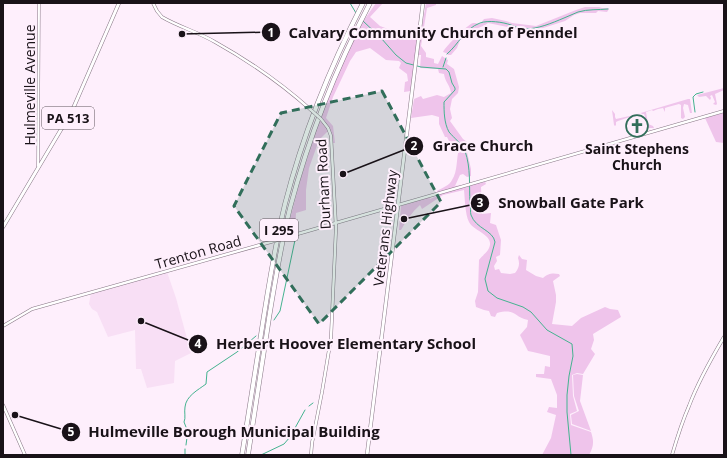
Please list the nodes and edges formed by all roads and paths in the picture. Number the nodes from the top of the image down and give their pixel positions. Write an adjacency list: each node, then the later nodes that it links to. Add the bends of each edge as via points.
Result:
1 (39, 3): 8 (street, Hulmeville Avenue)
2 (119, 3): 8 (main road, PA 513, via 72,111)
3 (153, 3): 10 (main road, Durham Road, bridge, via 162,17 208,38 275,80 321,119 331,136)
4 (363, 3): 16 (highway, I 295, via 318,101 285,204 270,276)
5 (371, 3): 17 (highway, I 295, via 337,70 302,164 277,270)
6 (424, 3): 9 (main road, Veterans Highway)
7 (724, 111): 9 (main road, Trenton Road)
8 (38, 168): 11 (main road, PA 513)
9 (399, 204): 10 (main road, Trenton Road); 19 (main road, Veterans Highway)
10 (336, 223): 12 (main road, Trenton Road, bridge, via 32,309); 18 (main road, Durham Road, via 331,338)
11 (3, 227)
12 (3, 326)
13 (724, 338): 20 (main road, via 695,391)
14 (3, 405): 15 (main road)
15 (25, 455)
16 (242, 455)
17 (248, 455)
18 (311, 455)
19 (367, 455)
20 (672, 455)

